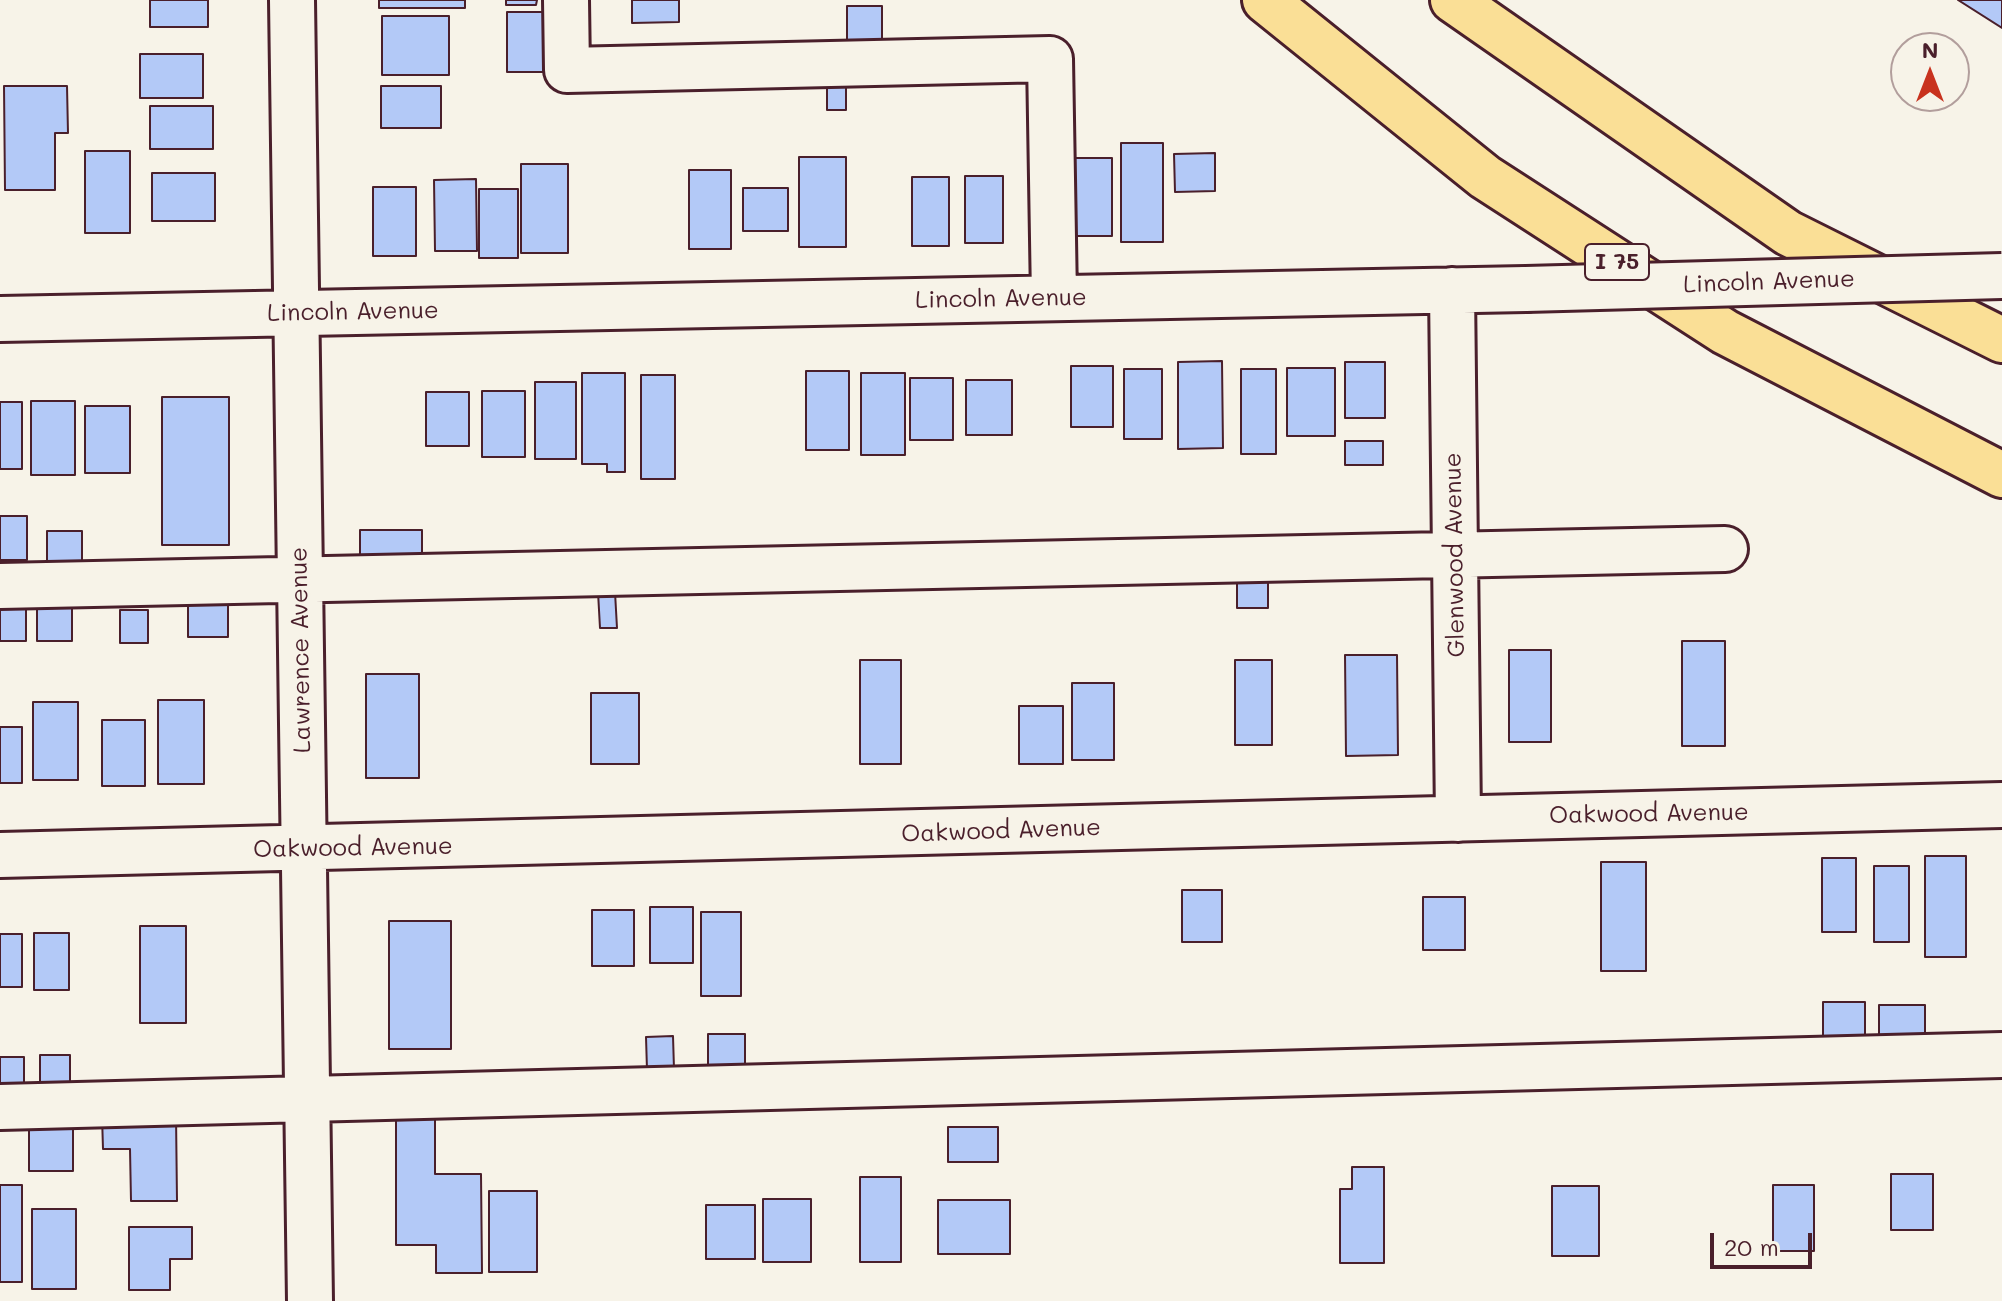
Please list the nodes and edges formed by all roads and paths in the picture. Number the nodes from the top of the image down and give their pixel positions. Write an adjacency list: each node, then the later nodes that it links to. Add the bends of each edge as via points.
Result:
1 (292, 0): 8 (street, Lawrence Avenue)
2 (566, 0): 7 (street, via 567,70 1050,59)
3 (1265, 0): 11 (highway, I 75, via 1485,177 1627,269 1725,332)
4 (1453, 0): 10 (highway, via 1788,233)
5 (2002, 276): 6 (street, Lincoln Avenue, bridge)
6 (1452, 290): 7 (street, Lincoln Avenue); 13 (street, Glenwood Avenue)
7 (1054, 298): 8 (street, Lincoln Avenue)
8 (296, 313): 9 (street, Lincoln Avenue); 14 (street, Lawrence Avenue)
9 (0, 319)
10 (2002, 340)
11 (2002, 475)
12 (1725, 549): 13 (street)
13 (1455, 555): 14 (street); 17 (street, Glenwood Avenue)
14 (300, 579): 15 (street); 18 (street, Lawrence Avenue)
15 (0, 586)
16 (2002, 805): 17 (street, Oakwood Avenue)
17 (1458, 819): 18 (street, Oakwood Avenue)
18 (304, 849): 19 (street, Oakwood Avenue); 21 (street, Lawrence Avenue)
19 (0, 855)
20 (2002, 1055): 21 (street)
21 (308, 1100): 22 (street); 23 (street, Lawrence Avenue)
22 (0, 1107)
23 (310, 1301)

